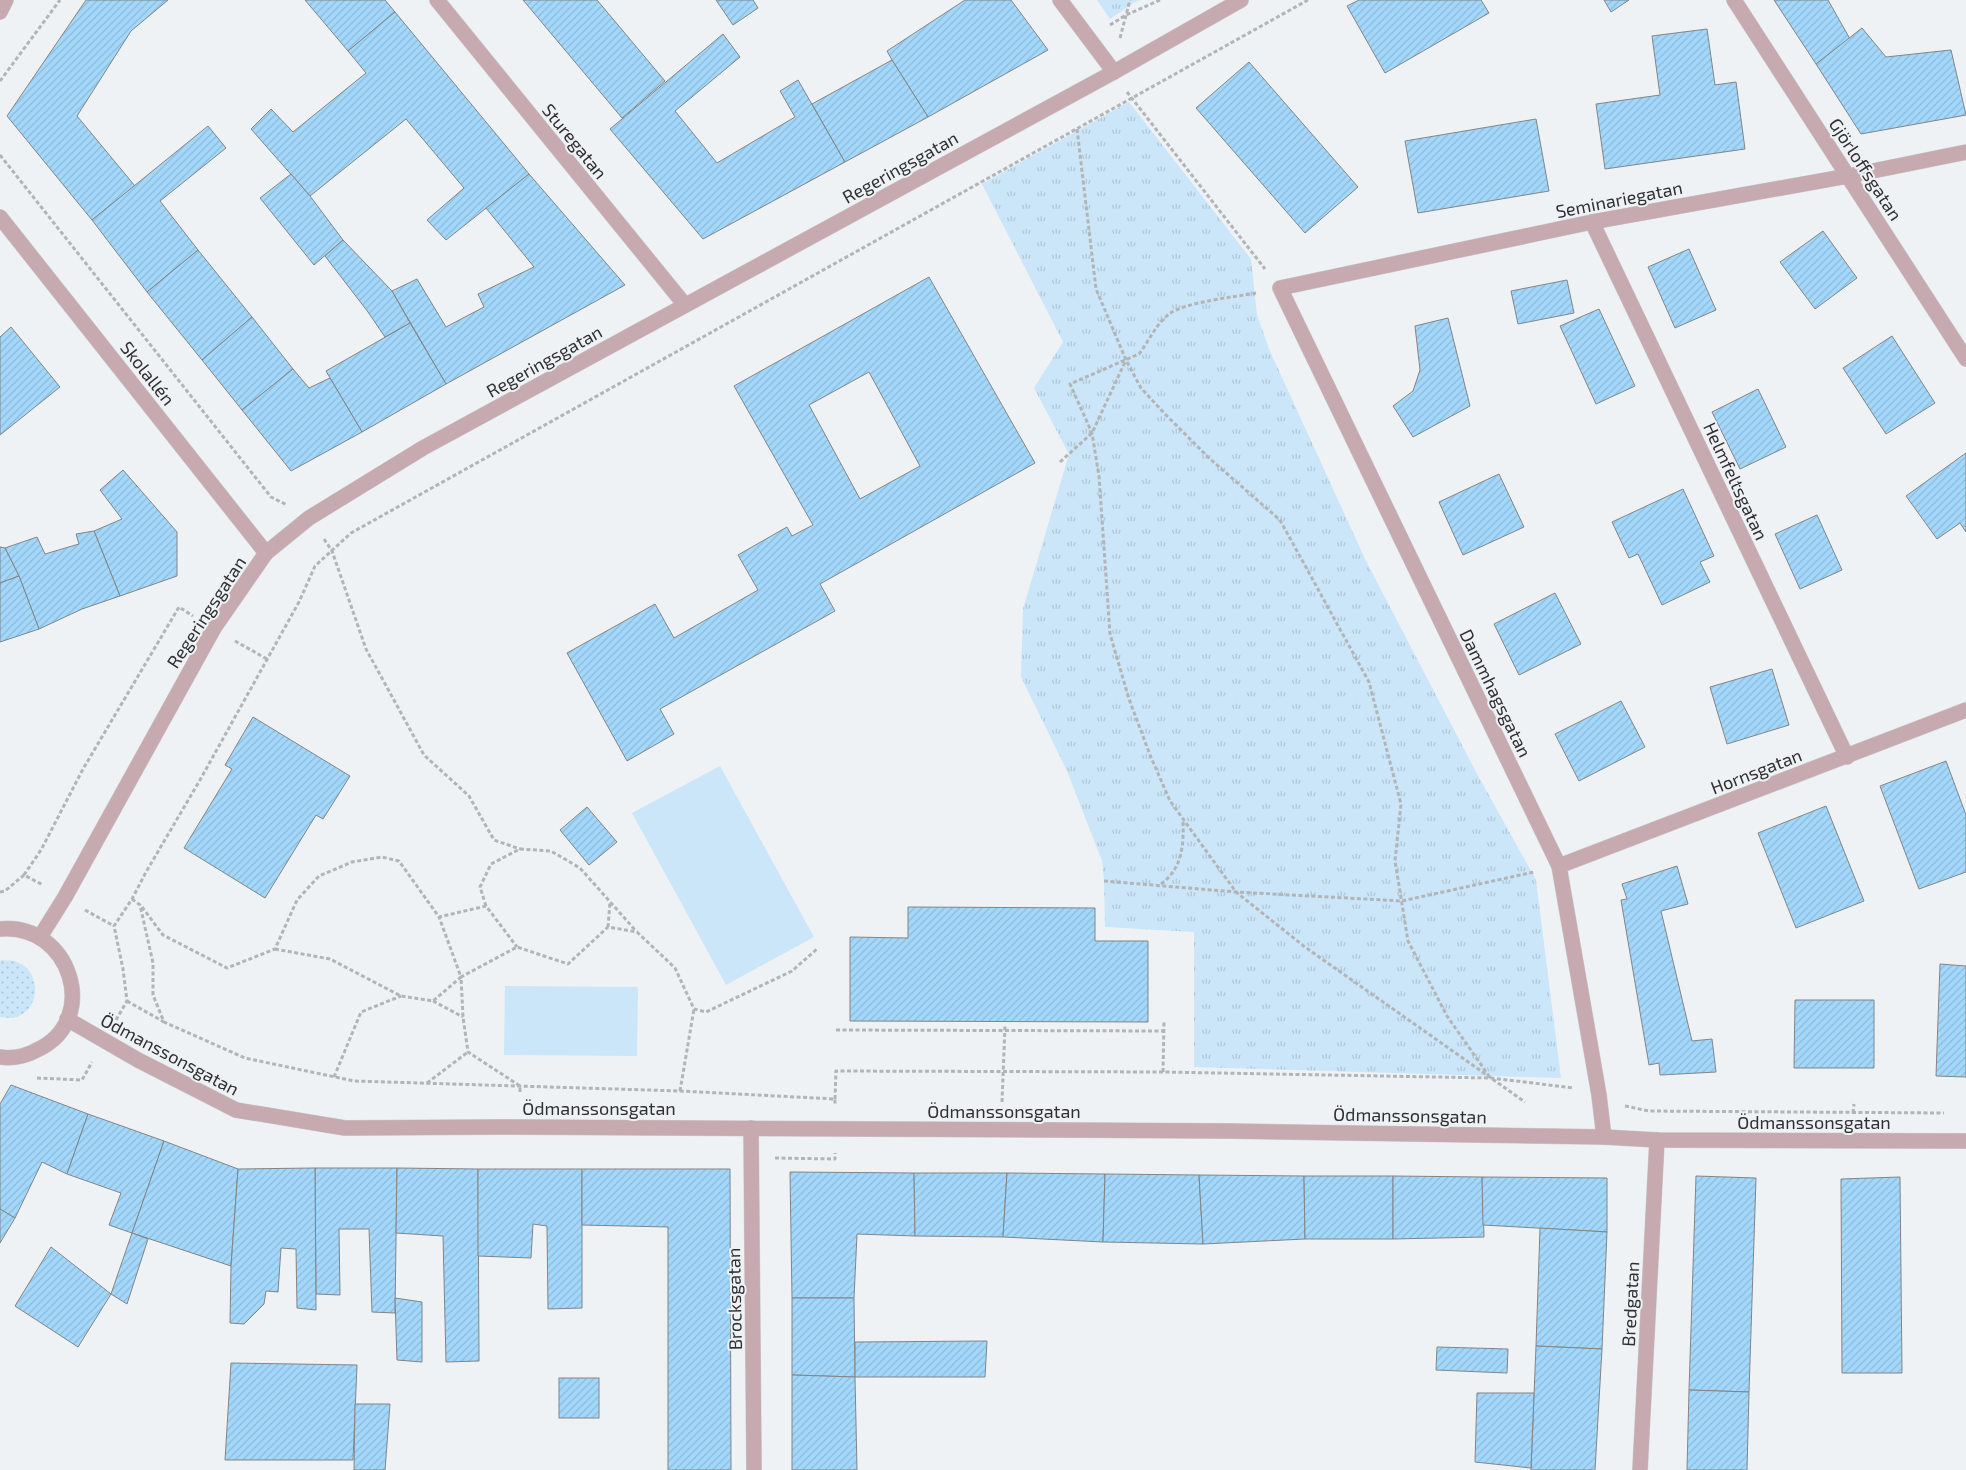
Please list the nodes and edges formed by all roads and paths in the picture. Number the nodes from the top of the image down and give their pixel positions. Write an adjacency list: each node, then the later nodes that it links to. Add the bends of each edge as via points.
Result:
1 (6, 0): 10 (street)
2 (60, 0): 14 (path)
3 (437, 0): 23 (street, Sturegatan)
4 (1060, 0): 13 (street)
5 (1130, 0): 11 (path)
6 (1160, 0): 11 (path)
7 (1241, 0): 13 (street, Regeringsgatan)
8 (1308, 0): 15 (path)
9 (1734, 0): 19 (street, Gjörloffsgatan)
10 (0, 12)
11 (1126, 15): 12 (path, via 1109,26); 13 (path)
12 (1104, 20)
13 (1114, 72): 23 (street, Regeringsgatan)
14 (0, 80)
15 (1131, 98): 16 (path); 22 (path)
16 (1077, 129): 25 (path, via 1096,289); 29 (path, via 351,533)
17 (1966, 152): 19 (street, Seminariegatan)
18 (0, 155): 28 (path, via 271,497)
19 (1848, 176): 21 (street, Seminariegatan); 24 (street, Gjörloffsgatan)
20 (0, 217): 30 (street, Skolallén)
21 (1592, 222): 22 (street, Seminariegatan); 34 (street, Helmfeltsgatan)
22 (1280, 288): 25 (path, via 1187,306 1170,313 1139,354); 37 (street, Dammhagsgatan)
23 (685, 305): 28 (street, Regeringsgatan, via 423,448)
24 (1966, 359)
25 (1126, 360): 26 (path); 26 (path, via 1070,384); 43 (path, via 1141,388 1164,414 1280,520 1369,682 1401,804 1396,861)
26 (1092, 433): 27 (path); 35 (path, via 1099,476 1110,634 1129,699 1150,754 1170,801)
27 (1060, 462)
28 (309, 518): 29 (path); 30 (street, Regeringsgatan)
29 (332, 551): 32 (path, via 315,566); 36 (path, via 366,649 424,755 469,796 494,840)
30 (266, 553): 31 (street, Regeringsgatan)
31 (214, 628): 32 (path); 38 (path, via 179,607); 51 (street, Regeringsgatan)
32 (267, 659): 42 (path)
33 (1966, 710): 34 (street, Hornsgatan)
34 (1847, 757): 37 (street, Hornsgatan)
35 (1183, 820): 40 (path, via 1182,854 1171,875); 41 (path)
36 (520, 849): 44 (path, via 551,851 559,855 580,868); 46 (path, via 491,864 480,887)
37 (1559, 866): 43 (path); 79 (street, Dammhagsgatan)
38 (24, 875)
39 (1104, 881): 40 (path)
40 (1160, 885): 41 (path)
41 (1236, 892): 43 (path); 74 (path, via 1305,947)
42 (132, 899): 45 (path); 57 (path, via 114,926)
43 (1402, 901): 74 (path, via 1408,942 1447,1016)
44 (610, 902): 48 (path); 50 (path)
45 (140, 905): 53 (path, via 163,935 227,968); 62 (path, via 153,963 153,995)
46 (486, 906): 47 (path); 52 (path)
47 (439, 918): 53 (path, via 398,861 382,857 352,862 319,876 297,900); 55 (path)
48 (608, 927): 50 (path); 52 (path, via 568,964)
49 (0, 930): 51 (street, via 22,930)
50 (637, 932): 59 (path, via 675,968)
51 (40, 937): 61 (street, via 58,952 69,973 72,996)
52 (517, 947): 55 (path)
53 (275, 949): 56 (path, via 330,959)
54 (817, 949): 59 (path, via 792,971 706,1012)
55 (461, 977): 58 (path); 60 (path)
56 (401, 996): 58 (path); 72 (path, via 361,1012)
57 (127, 1001): 62 (path); 67 (path)
58 (433, 1001): 60 (path)
59 (694, 1009): 77 (path)
60 (463, 1017): 68 (path)
61 (67, 1019): 67 (street, Ödmanssonsgatan); 69 (street, via 61,1030 42,1048 18,1057)
62 (164, 1022): 72 (path, via 245,1058)
63 (1164, 1022): 66 (path)
64 (1005, 1028): 65 (path); 66 (path); 70 (path)
65 (836, 1030)
66 (1164, 1031): 71 (path)
67 (104, 1041): 73 (path, via 82,1080); 86 (street, Ödmanssonsgatan, via 236,1110 345,1128)
68 (468, 1052): 75 (path); 76 (path)
69 (0, 1057)
70 (1003, 1071): 71 (path); 80 (path, via 836,1071); 81 (path)
71 (1163, 1072): 74 (path)
72 (334, 1077): 75 (path, via 354,1081)
73 (31, 1078)
74 (1491, 1078): 79 (path, via 1568,1087); 82 (path)
75 (427, 1083): 76 (path)
76 (520, 1086): 77 (path); 78 (path)
77 (680, 1091): 80 (path)
78 (520, 1092)
79 (1599, 1095): 84 (path, via 1624,1106 1649,1111); 88 (street, Dammhagsgatan)
80 (835, 1099): 87 (path)
81 (1002, 1102)
82 (1526, 1102)
83 (1854, 1104): 84 (path)
84 (1853, 1113): 85 (path)
85 (1947, 1113)
86 (751, 1128): 87 (street, Ödmanssonsgatan); 91 (street, Brocksgatan)
87 (835, 1129): 88 (street, Ödmanssonsgatan, via 1220,1130); 91 (path, via 835,1159)
88 (1604, 1137): 89 (street, Ödmanssonsgatan)
89 (1657, 1140): 90 (street, Ödmanssonsgatan); 93 (street, Bredgatan)
90 (1966, 1141)
91 (752, 1158): 92 (street, Brocksgatan)
92 (754, 1470)
93 (1640, 1470)

